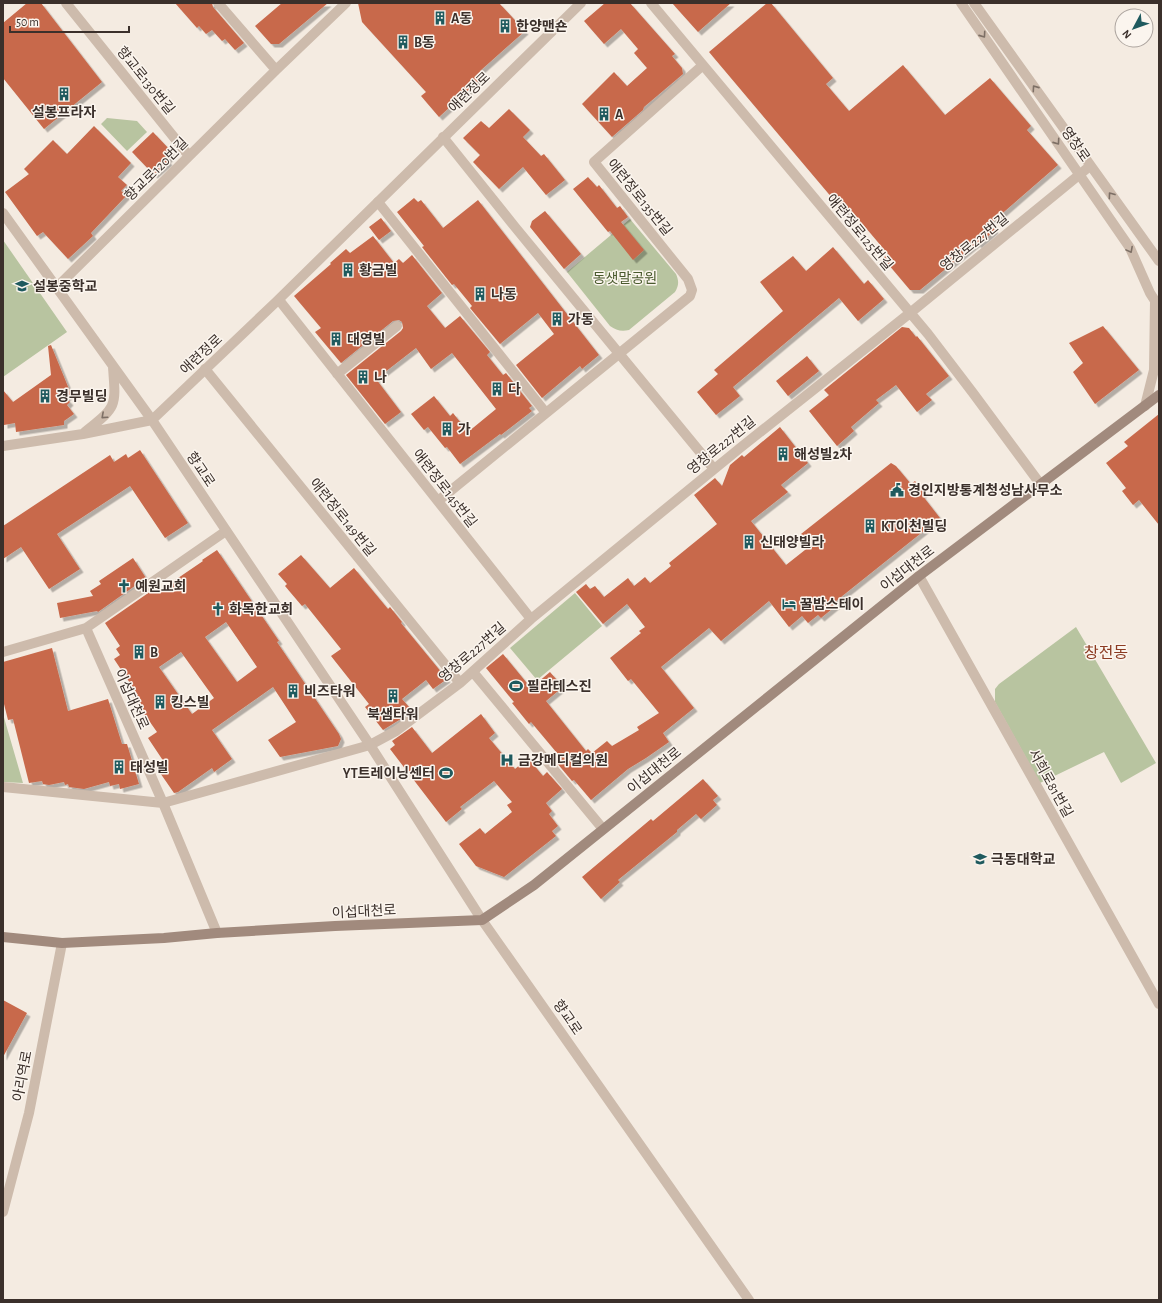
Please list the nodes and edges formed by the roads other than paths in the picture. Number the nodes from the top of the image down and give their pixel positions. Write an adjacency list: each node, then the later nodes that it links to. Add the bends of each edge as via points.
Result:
1 (66, 3): 11 (street, 향교로130번길)
2 (218, 3): 9 (street)
3 (346, 3): 9 (street, 향교로120번길)
4 (580, 3): 10 (street, 애련정로)
5 (650, 3): 8 (street, 애련정로125번길)
6 (961, 3): 13 (street, 영창로, one-way to 13)
7 (974, 3): 12 (street, 영창로, one-way to 7)
8 (703, 65): 20 (street, 애련정로125번길); 22 (street, 애련정로135번길, via 594,162 688,279 692,290 686,300)
9 (276, 70): 11 (street, 향교로120번길)
10 (443, 137): 14 (street, 애련정로); 22 (street)
11 (189, 156): 17 (street, 향교로120번길)
12 (1090, 166): 13 (street, 영창로227번길); 16 (street, 영창로, one-way to 12)
13 (1080, 174): 19 (street, 영창로, one-way to 19, via 1130,248); 20 (street, 영창로227번길)
14 (378, 202): 18 (street, 애련정로); 28 (street)
15 (3, 213): 17 (street, 향교로)
16 (1159, 261)
17 (56, 288): 23 (street, 향교로)
18 (278, 300): 24 (street, 애련정로); 25 (street, 애련정로145번길)
19 (1157, 304): 27 (street, via 1154,370)
20 (910, 312): 32 (street, 영창로227번길); 33 (street, 애련정로125번길)
21 (397, 326): 25 (street)
22 (620, 353): 28 (street, 애련정로135번길); 32 (street)
23 (113, 367): 29 (street, 향교로); 30 (street, one-way to 30, via 115,392 112,408)
24 (205, 369): 29 (street, 애련정로); 41 (street, 애련정로149번길)
25 (337, 374): 34 (street, 애련정로145번길)
26 (1159, 395): 27 (main road, 이섭대천로)
27 (1145, 406): 33 (main road, 이섭대천로)
28 (546, 413): 34 (street, 애련정로135번길)
29 (152, 420): 30 (street); 35 (street, 향교로)
30 (84, 434): 31 (street)
31 (3, 446)
32 (714, 469): 37 (street, 영창로227번길)
33 (1040, 485): 36 (main road, 이섭대천로)
34 (438, 501): 37 (street, 애련정로145번길)
35 (226, 531): 38 (street); 42 (street, 향교로)
36 (919, 576): 45 (main road, 이섭대천로); 50 (street, 서희로81번길)
37 (531, 619): 40 (street, 영창로227번길)
38 (86, 628): 39 (street); 44 (street, 이섭대천로)
39 (3, 652)
40 (473, 672): 41 (street, 영창로227번길); 45 (street)
41 (460, 683): 42 (street, 영창로227번길, via 396,731)
42 (370, 745): 44 (street); 46 (street, 향교로)
43 (3, 787): 44 (street)
44 (163, 803): 47 (street, 이섭대천로)
45 (603, 829): 46 (main road, 이섭대천로, via 534,885)
46 (482, 920): 47 (main road, 이섭대천로); 52 (street, 향교로)
47 (217, 933): 49 (main road, 이섭대천로)
48 (3, 938): 49 (main road, 이섭대천로)
49 (62, 943): 51 (street, 아리역로, via 29,1113)
50 (1159, 1004)
51 (3, 1212)
52 (749, 1300)

